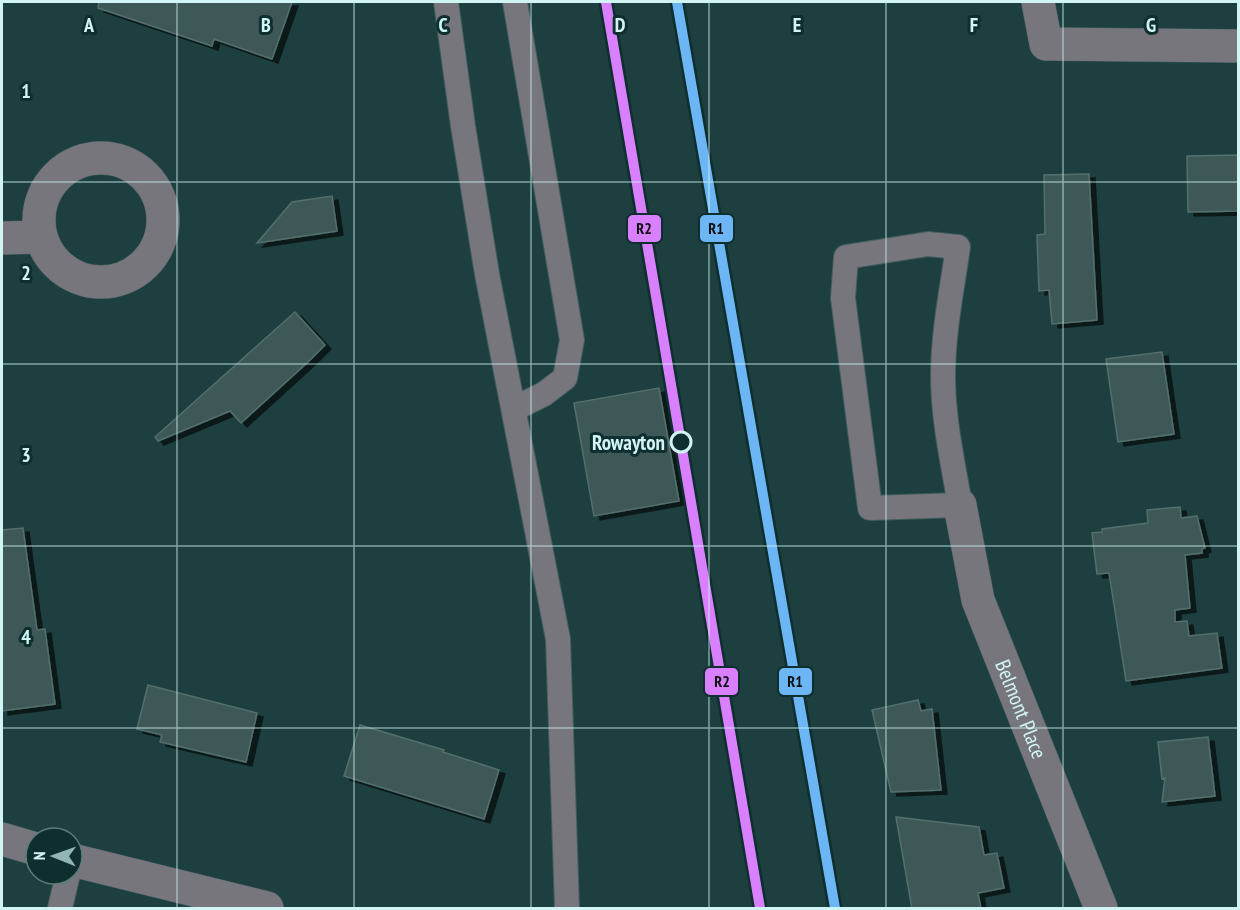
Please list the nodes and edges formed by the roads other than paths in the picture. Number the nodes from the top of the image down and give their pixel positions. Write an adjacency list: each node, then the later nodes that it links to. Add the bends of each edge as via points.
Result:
1 (446, 2): 7 (lane, via 462,126)
2 (515, 2): 7 (lane, via 572,340 565,378)
3 (1038, 2): 4 (street, via 1046,44)
4 (1239, 46)
5 (41, 237): 6 (street)
6 (2, 238)
7 (514, 409): 15 (lane, via 558,639)
8 (960, 506): 8 (lane, via 870,508 843,298 846,257 928,244 958,247 943,376); 16 (street, Belmont Place, via 978,600)
9 (2, 839): 10 (street)
10 (24, 845)
11 (84, 863): 14 (street)
12 (65, 886): 13 (lane)
13 (60, 909)
14 (267, 909)
15 (567, 909)
16 (1101, 909)

